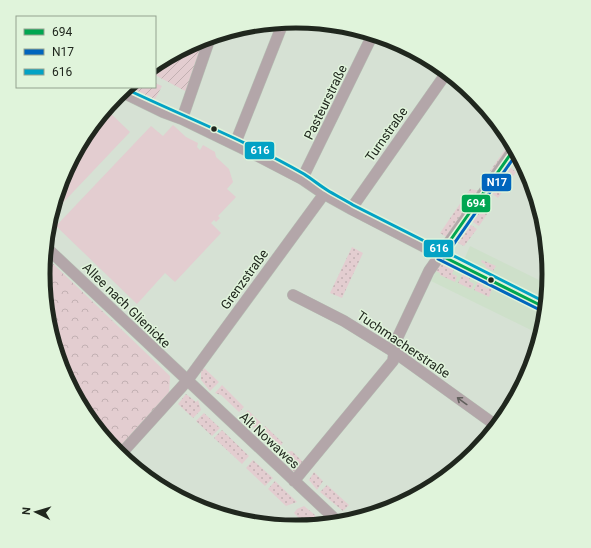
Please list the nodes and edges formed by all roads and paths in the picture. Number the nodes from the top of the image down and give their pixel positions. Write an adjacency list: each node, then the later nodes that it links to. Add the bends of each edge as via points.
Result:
1 (281, 29): 7 (street)
2 (370, 40): 9 (street, Pasteurstraße)
3 (208, 44): 6 (street)
4 (443, 77): 11 (street, Turnstraße)
5 (127, 95): 6 (street)
6 (182, 119): 7 (street)
7 (235, 144): 9 (street)
8 (511, 154): 13 (street)
9 (302, 179): 10 (street)
10 (324, 194): 11 (street); 17 (street, Grenzstraße)
11 (351, 209): 13 (street)
12 (51, 251): 17 (street, Allee nach Glienicke)
13 (440, 255): 15 (street); 16 (street, via 429,271 395,343)
14 (293, 295): 16 (street, Tuchmacherstraße, via 344,321)
15 (539, 305)
16 (394, 352): 18 (street, Tuchmacherstraße, one-way to 16); 20 (street, via 393,361)
17 (187, 381): 19 (street, Grenzstraße); 20 (street, Alt Nowawes)
18 (492, 423)
19 (124, 450)
20 (294, 481): 21 (street, Alt Nowawes)
21 (328, 518)

